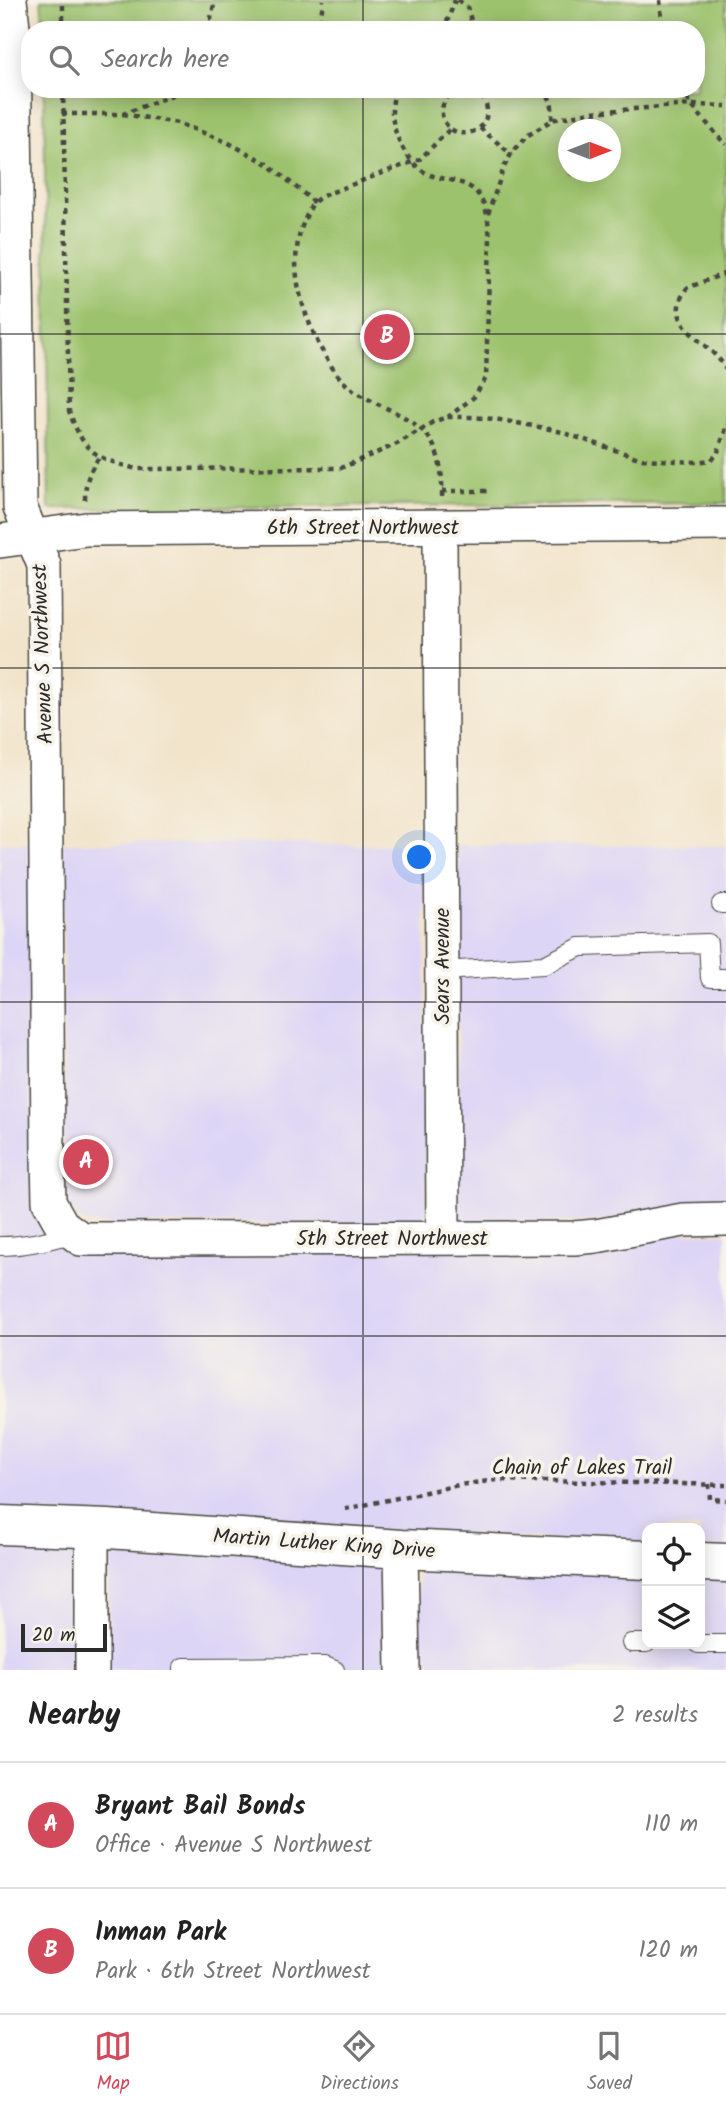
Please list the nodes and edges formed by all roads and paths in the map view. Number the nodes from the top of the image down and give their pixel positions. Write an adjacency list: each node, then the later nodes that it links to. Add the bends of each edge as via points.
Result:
1 (10, 0): 44 (street, Avenue S Northwest, via 20,507)
2 (63, 0): 7 (path)
3 (215, 0): 8 (path)
4 (323, 0): 9 (path)
5 (456, 0): 10 (path); 11 (path, via 467,7)
6 (660, 0): 12 (path)
7 (63, 21)
8 (211, 21)
9 (320, 21)
10 (447, 21)
11 (471, 21)
12 (662, 21)
13 (62, 98): 22 (path)
14 (165, 98): 23 (path)
15 (394, 98): 29 (path, via 397,135)
16 (446, 98): 26 (path, via 441,111)
17 (484, 98): 25 (path, via 487,111)
18 (549, 98): 24 (path)
19 (688, 98): 20 (path)
20 (691, 105): 21 (path); 24 (path, via 590,111); 27 (path)
21 (726, 106)
22 (62, 114): 23 (path); 38 (path, via 69,411 78,436)
23 (123, 114): 30 (path, via 178,123 227,142 268,164)
24 (552, 120): 28 (path, via 527,136)
25 (481, 128): 26 (path, via 470,134); 28 (path)
26 (450, 129): 29 (path)
27 (726, 145)
28 (511, 154): 31 (path)
29 (412, 162): 30 (path); 31 (path, via 428,174 475,190 485,203)
30 (314, 202): 36 (path, via 298,236 296,262 306,317 344,382)
31 (487, 216): 34 (path, via 491,238 486,378 474,397)
32 (726, 273): 33 (path, via 687,288 679,304 686,328)
33 (726, 370)
34 (447, 417): 36 (path); 37 (path, via 543,428 642,459 669,462 711,460 718,456)
35 (726, 428): 37 (path)
36 (420, 429): 38 (path, via 341,468 137,468); 39 (path, via 437,453)
37 (724, 439)
38 (100, 456): 41 (path, via 89,471)
39 (442, 491): 40 (path); 43 (path)
40 (489, 491)
41 (85, 505)
42 (726, 524): 43 (street, 6th Street Northwest)
43 (440, 527): 44 (street, 6th Street Northwest, via 86,529); 46 (street, Sears Avenue)
44 (32, 537): 45 (street, 6th Street Northwest); 49 (street, Avenue S Northwest, via 44,565 48,1168 50,1202)
45 (0, 541)
46 (442, 971): 47 (lane, via 544,965 580,947 708,943 710,978); 50 (street, Sears Avenue)
47 (726, 978)
48 (726, 1219): 50 (street, 5th Street Northwest, via 683,1220 596,1236)
49 (67, 1229): 50 (street, 5th Street Northwest, via 81,1239); 51 (lane, via 41,1243)
50 (443, 1238)
51 (0, 1246)
52 (709, 1484): 53 (path, Chain of Lakes Trail); 54 (path, via 710,1499); 55 (path, Chain of Lakes Trail, via 497,1480)
53 (726, 1485)
54 (726, 1500)
55 (341, 1510)
56 (0, 1525): 57 (street, Martin Luther King Drive)
57 (92, 1529): 58 (street, Martin Luther King Drive); 64 (street)
58 (401, 1549): 59 (street, Martin Luther King Drive); 67 (street)
59 (642, 1560)
60 (705, 1562): 61 (street)
61 (726, 1563)
62 (705, 1644): 63 (lane)
63 (726, 1644)
64 (92, 1670)
65 (183, 1670): 66 (lane, via 325,1666)
66 (335, 1670)
67 (403, 1670)

